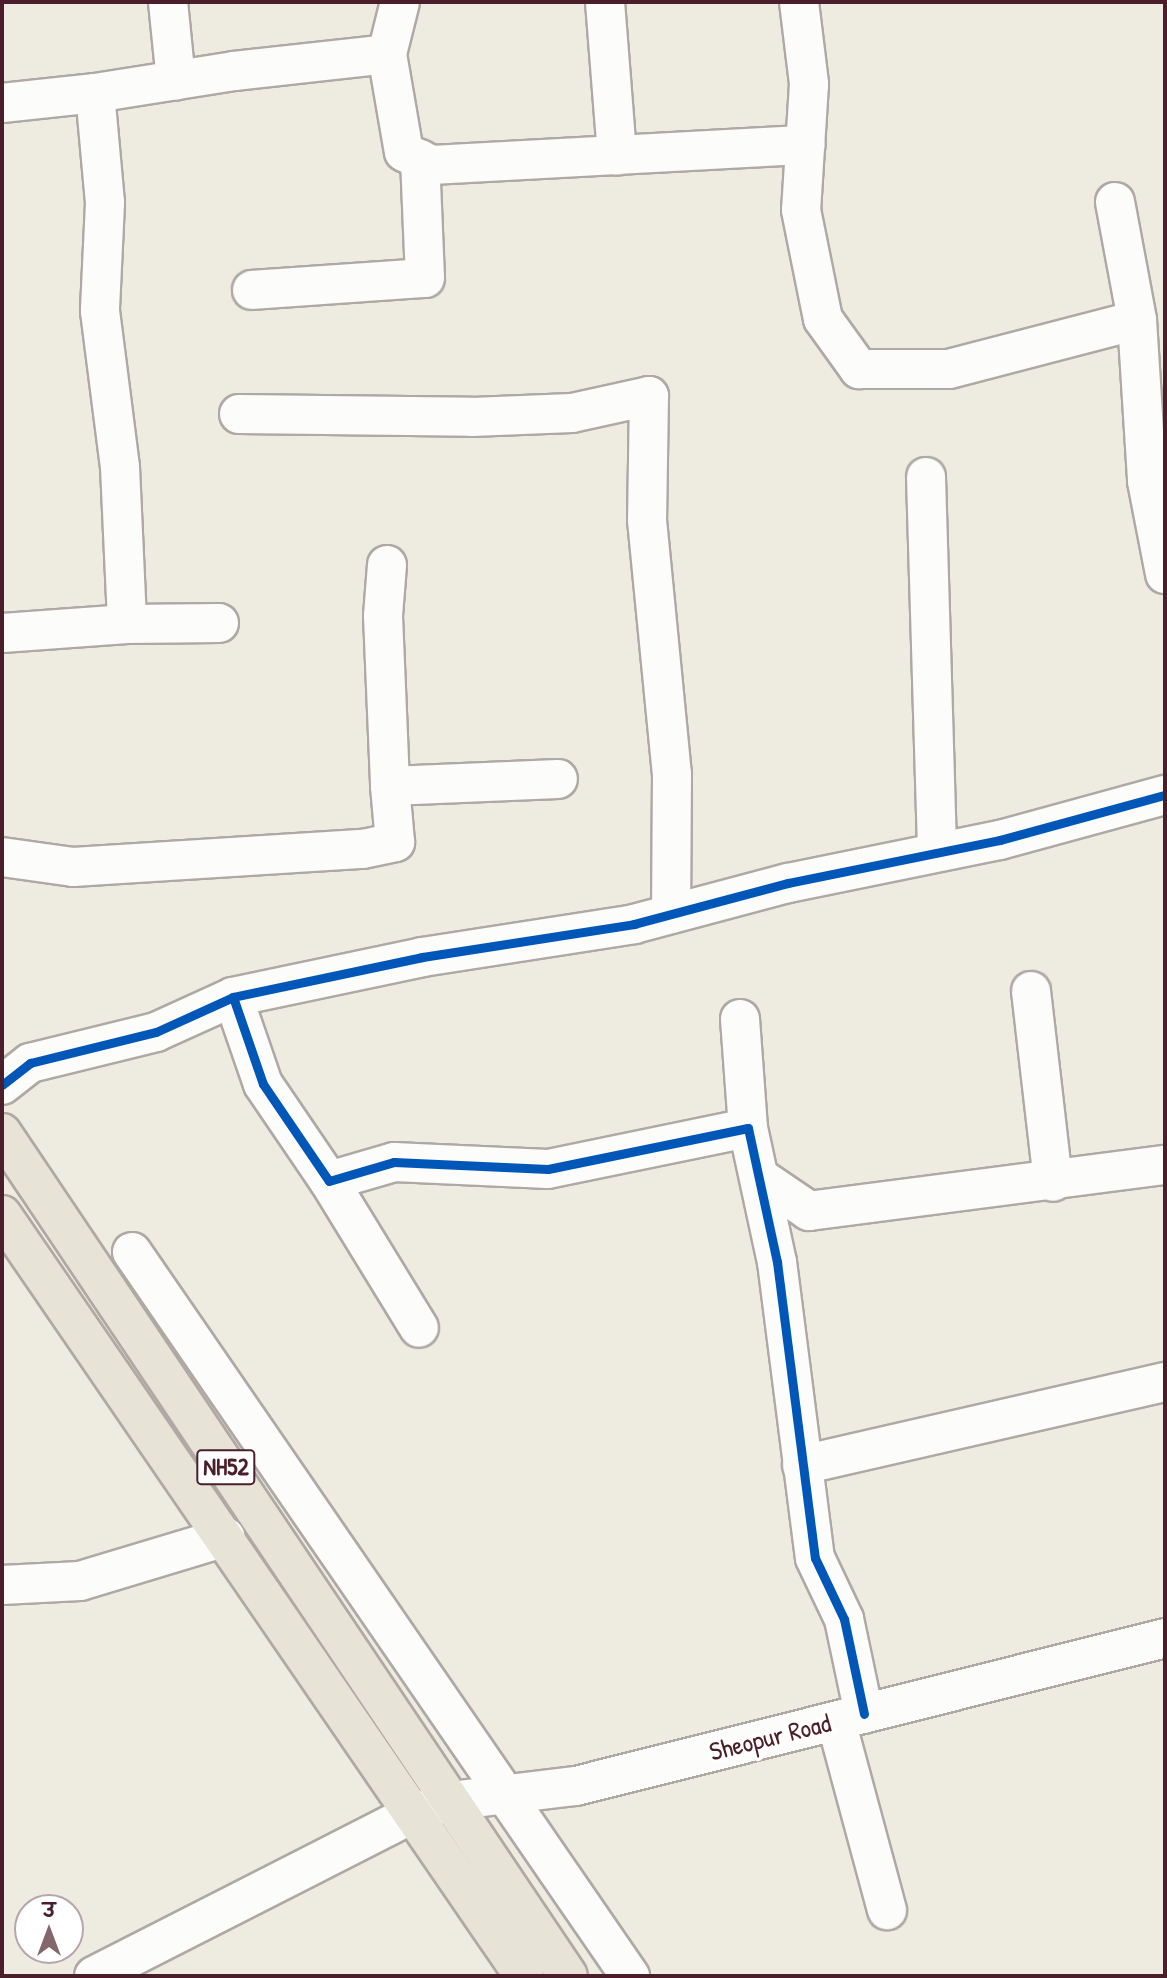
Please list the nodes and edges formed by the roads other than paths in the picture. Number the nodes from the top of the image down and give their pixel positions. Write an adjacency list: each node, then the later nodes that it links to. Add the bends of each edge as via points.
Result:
1 (168, 2): 6 (street)
2 (400, 2): 5 (street)
3 (605, 2): 10 (street)
4 (799, 2): 9 (street, via 808,84)
5 (387, 54): 6 (street); 11 (street, via 404,152)
6 (176, 81): 7 (street)
7 (94, 93): 8 (street); 20 (street, via 105,203 100,311 120,467)
8 (2, 103)
9 (805, 145): 10 (street); 14 (street, via 801,209 823,319 859,369 949,369)
10 (617, 156): 11 (street, via 432,165)
11 (420, 159): 13 (street, via 425,278)
12 (1115, 202): 14 (street)
13 (252, 290)
14 (1137, 320): 18 (street, via 1147,481)
15 (239, 414): 27 (street, via 472,417 572,413 649,396 647,520 672,774)
16 (926, 477): 25 (street)
17 (387, 565): 23 (street, via 383,616)
18 (1165, 574)
19 (219, 623): 20 (street)
20 (127, 624): 21 (street)
21 (2, 634)
22 (558, 779): 23 (street)
23 (390, 786): 26 (street, via 395,842 363,849 73,867)
24 (1165, 794): 25 (street)
25 (937, 852): 27 (street, via 788,883)
26 (2, 857)
27 (671, 914): 29 (street, via 422,957)
28 (1031, 991): 37 (street)
29 (233, 997): 31 (street, via 156,1032 30,1063); 36 (street, via 263,1084)
30 (740, 1019): 32 (street)
31 (2, 1085)
32 (748, 1128): 35 (street); 36 (street, via 548,1169 394,1162)
33 (2, 1133): 48 (highway, NH52)
34 (1165, 1165): 37 (street)
35 (762, 1179): 37 (street, via 809,1211); 42 (street)
36 (329, 1181): 40 (street)
37 (1052, 1182)
38 (2, 1215): 43 (highway, NH52)
39 (132, 1252): 47 (street)
40 (419, 1328)
41 (1165, 1382): 42 (street)
42 (802, 1465): 46 (street, via 815,1558 844,1619)
43 (226, 1537): 44 (street, via 80,1581); 49 (highway, NH52)
44 (2, 1585)
45 (1165, 1638): 46 (street, Sheopur Road)
46 (850, 1717): 47 (street, Sheopur Road, via 576,1786); 50 (street)
47 (509, 1796): 48 (street, Sheopur Road); 54 (street)
48 (450, 1801): 49 (street, Sheopur Road); 53 (highway, NH52)
49 (414, 1813): 51 (street, Sheopur Road); 52 (highway, NH52)
50 (887, 1910)
51 (94, 1976)
52 (524, 1976)
53 (568, 1976)
54 (630, 1976)

